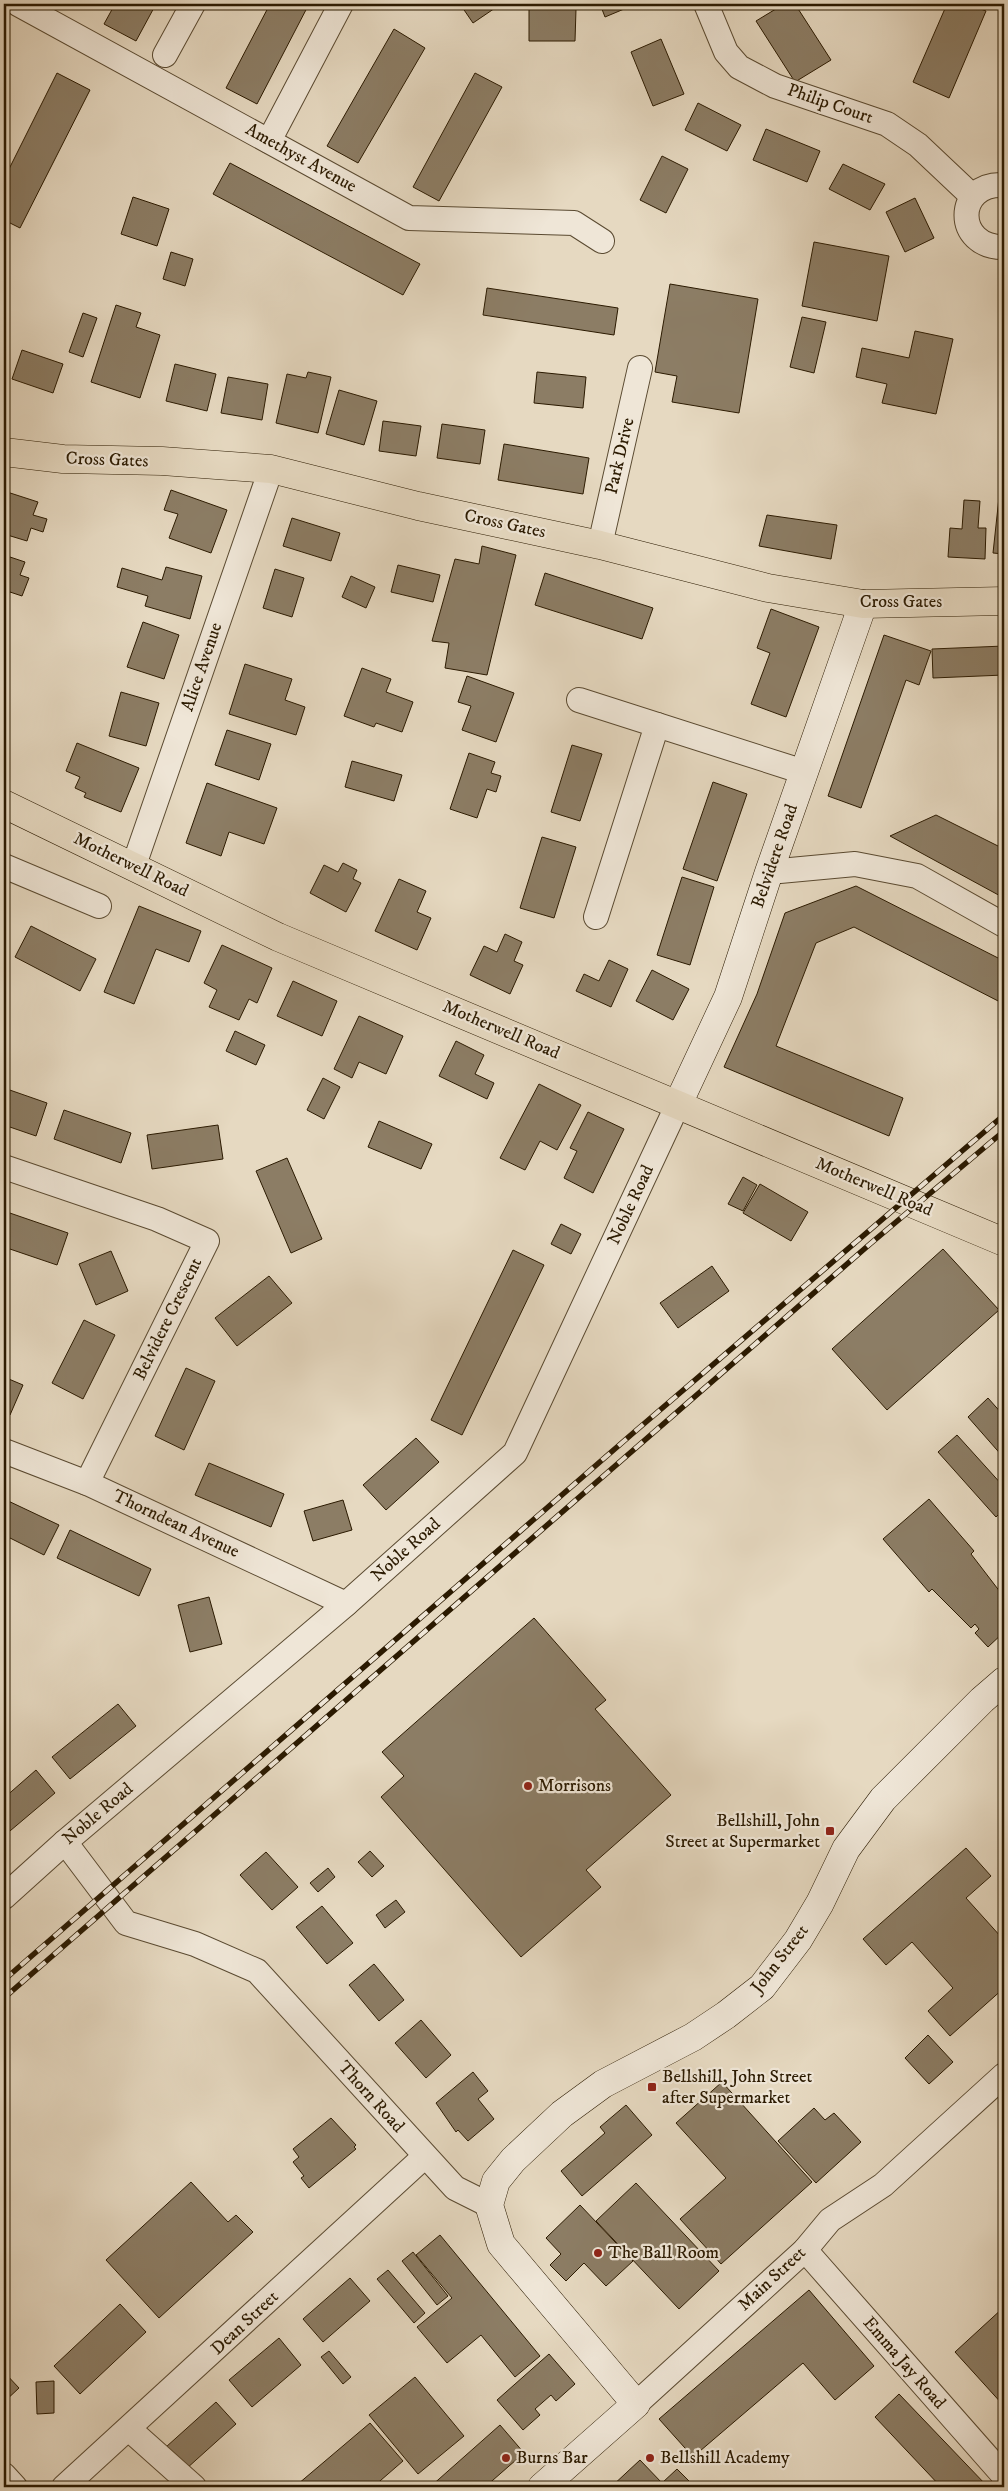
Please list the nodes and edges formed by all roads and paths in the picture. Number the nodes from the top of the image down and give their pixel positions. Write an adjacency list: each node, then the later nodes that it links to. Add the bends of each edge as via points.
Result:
1 (18, 4): 6 (street, Amethyst Avenue)
2 (193, 4): 5 (street)
3 (341, 4): 6 (street)
4 (706, 4): 8 (street, Philip Court, via 726,52 739,67 775,86 887,124 918,145)
5 (166, 55)
6 (269, 141): 9 (street, Amethyst Avenue, via 409,218 574,223)
7 (1004, 185): 8 (street, via 986,187)
8 (972, 196): 10 (street, via 967,209 969,229 974,237 993,248)
9 (602, 241)
10 (1004, 247)
11 (640, 368): 14 (street, Park Drive)
12 (4, 452): 13 (main road, Cross Gates, via 63,459 162,461)
13 (271, 469): 14 (main road, Cross Gates, via 418,506); 22 (street, Alice Avenue)
14 (600, 545): 16 (main road, Cross Gates, via 768,588)
15 (1004, 601): 16 (main road, Cross Gates)
16 (863, 604): 19 (street, Belvidere Road)
17 (579, 700): 18 (street)
18 (657, 725): 19 (street); 25 (street)
19 (804, 772): 23 (street, Belvidere Road)
20 (4, 804): 22 (main road, Motherwell Road)
21 (4, 866): 24 (street)
22 (134, 866): 27 (main road, Motherwell Road, via 278,937)
23 (769, 872): 26 (street, via 855,864 917,876); 27 (street, Belvidere Road, via 728,997)
24 (99, 906)
25 (596, 917)
26 (1004, 925)
27 (678, 1104): 29 (main road, Motherwell Road); 32 (street, Noble Road, via 515,1453)
28 (4, 1167): 31 (street, Belvidere Crescent, via 156,1219 207,1241)
29 (1004, 1242)
30 (4, 1451): 31 (street, Thorndean Avenue)
31 (87, 1483): 32 (street, Thorndean Avenue)
32 (346, 1604): 34 (street, Noble Road)
33 (1004, 1681): 38 (street, John Street, via 883,1798 846,1849 798,1940 762,1987 693,2037 603,2084 562,2114 496,2180)
34 (65, 1842): 35 (street, Noble Road); 37 (street, Thorn Road, via 126,1923 195,1944 257,1971)
35 (4, 1897)
36 (1004, 2075): 39 (street, Main Street, via 883,2185 830,2220)
37 (424, 2157): 38 (street, Thorn Road, via 455,2188); 41 (street, Dean Street)
38 (489, 2206): 40 (street, via 501,2244)
39 (805, 2250): 40 (street, Main Street); 43 (street, Emma Jay Road)
40 (636, 2404): 47 (street, Main Street)
41 (130, 2429): 45 (street, Dean Street); 46 (street)
42 (4, 2475): 44 (street)
43 (1004, 2476)
44 (15, 2487)
45 (64, 2487)
46 (194, 2487)
47 (542, 2487)

